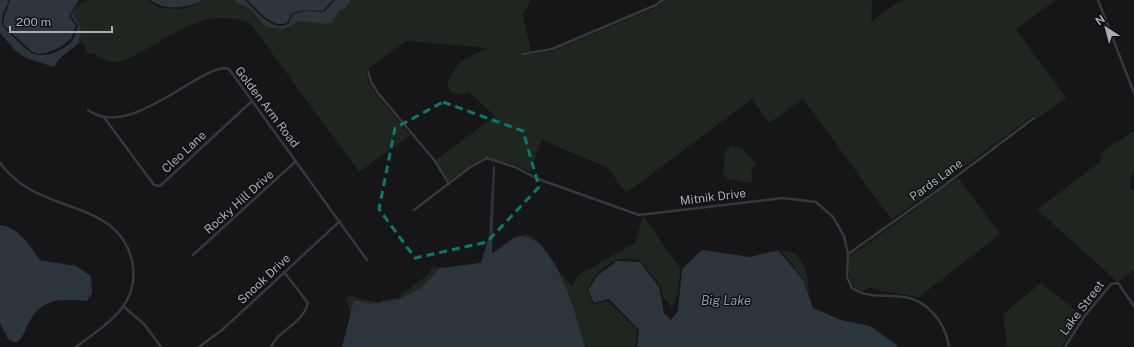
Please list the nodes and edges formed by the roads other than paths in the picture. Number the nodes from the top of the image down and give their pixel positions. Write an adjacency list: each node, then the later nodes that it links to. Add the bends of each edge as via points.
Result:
1 (663, 0): 3 (street, via 552,49)
2 (1098, 0): 5 (street)
3 (523, 54)
4 (368, 71): 12 (street, via 378,93 435,161)
5 (1134, 93)
6 (252, 101): 8 (street, Golden Arm Road, via 229,69 224,67 159,103 118,116); 8 (street, Cleo Lane, via 160,186 154,185); 10 (street, Golden Arm Road)
7 (88, 110): 8 (street, Golden Arm Road)
8 (103, 116)
9 (1034, 118): 15 (street, Pards Lane)
10 (296, 161): 14 (street, Golden Arm Road); 16 (street, Rocky Hill Drive)
11 (0, 163): 20 (street, via 17,182 98,217 122,236 134,274 129,298)
12 (449, 184): 13 (street, Mitnik Drive); 15 (street, Mitnik Drive, via 487,158 639,215 783,198 808,200 816,202 832,217 844,236)
13 (414, 210)
14 (340, 221): 17 (street, Golden Arm Road); 18 (street, Snook Drive)
15 (848, 254): 25 (street, Mitnik Drive, via 847,277 852,288 866,293 904,296 921,302 937,316)
16 (194, 255)
17 (367, 260)
18 (284, 272): 23 (street, Snook Drive, via 222,330); 24 (street, via 308,303 303,315)
19 (1134, 306): 26 (street, Lake Street, via 1120,285 1115,282 1107,287)
20 (124, 307): 21 (street, via 108,323); 22 (street, via 144,324)
21 (76, 347)
22 (161, 347)
23 (199, 347)
24 (271, 347)
25 (949, 347)
26 (1065, 347)

